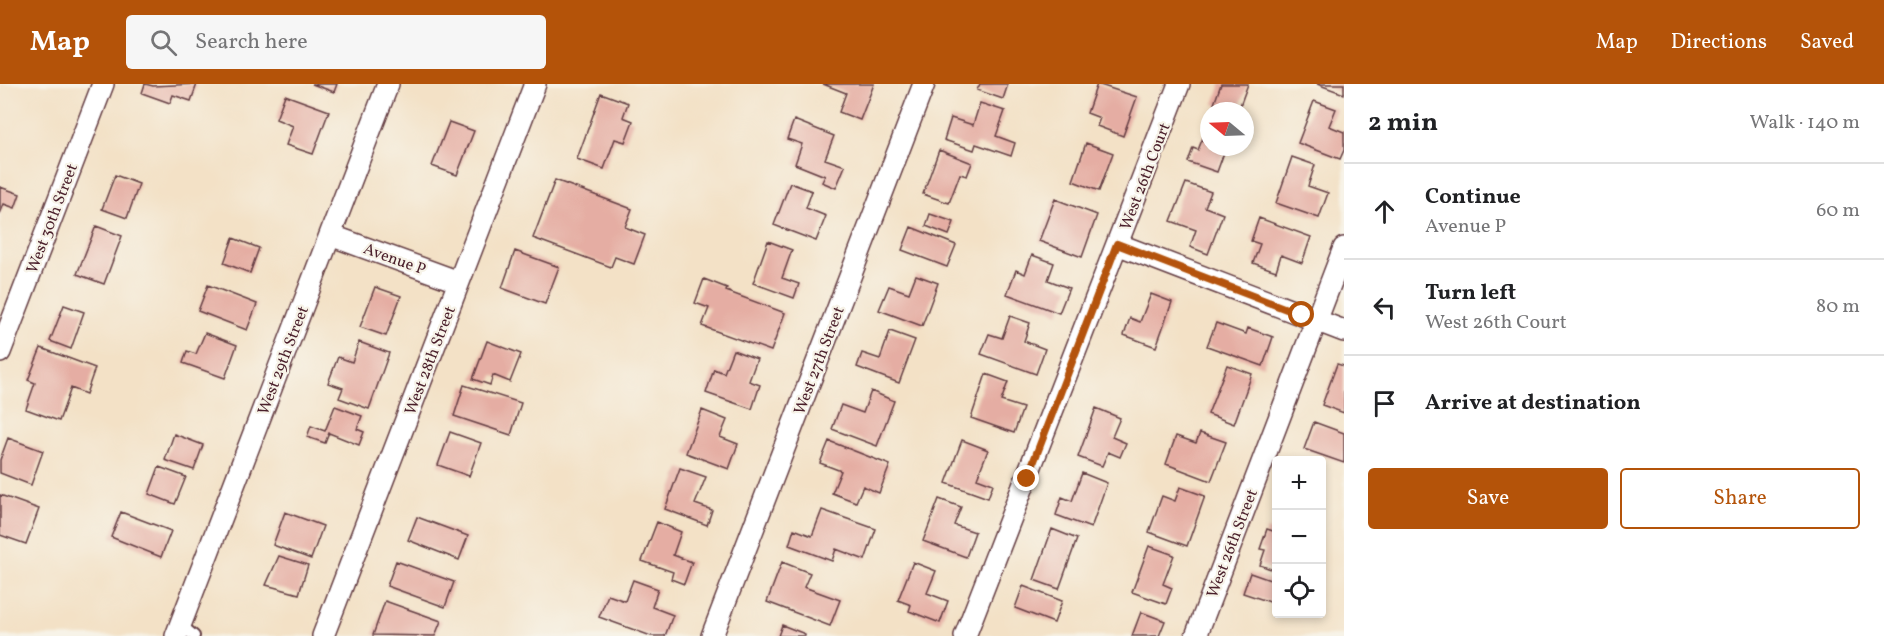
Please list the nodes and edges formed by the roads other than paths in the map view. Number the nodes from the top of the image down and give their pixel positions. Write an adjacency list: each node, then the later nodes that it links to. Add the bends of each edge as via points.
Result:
1 (103, 84): 13 (street, West 30th Street)
2 (388, 84): 7 (street, West 29th Street)
3 (535, 84): 10 (street, West 28th Street)
4 (924, 84): 16 (street, West 27th Street)
5 (1179, 84): 8 (street, West 26th Court)
6 (1189, 84): 8 (street, West 26th Court)
7 (330, 235): 10 (street, Avenue P); 14 (street, West 29th Street)
8 (1122, 247): 11 (street); 17 (street, West 26th Court); 18 (street, West 26th Court)
9 (1344, 248): 11 (street, West 26th Street)
10 (459, 282): 15 (street, West 28th Street)
11 (1316, 320): 12 (street); 19 (street, West 26th Street)
12 (1344, 331)
13 (0, 352)
14 (184, 632)
15 (323, 636)
16 (712, 636)
17 (965, 636)
18 (977, 636)
19 (1196, 636)

